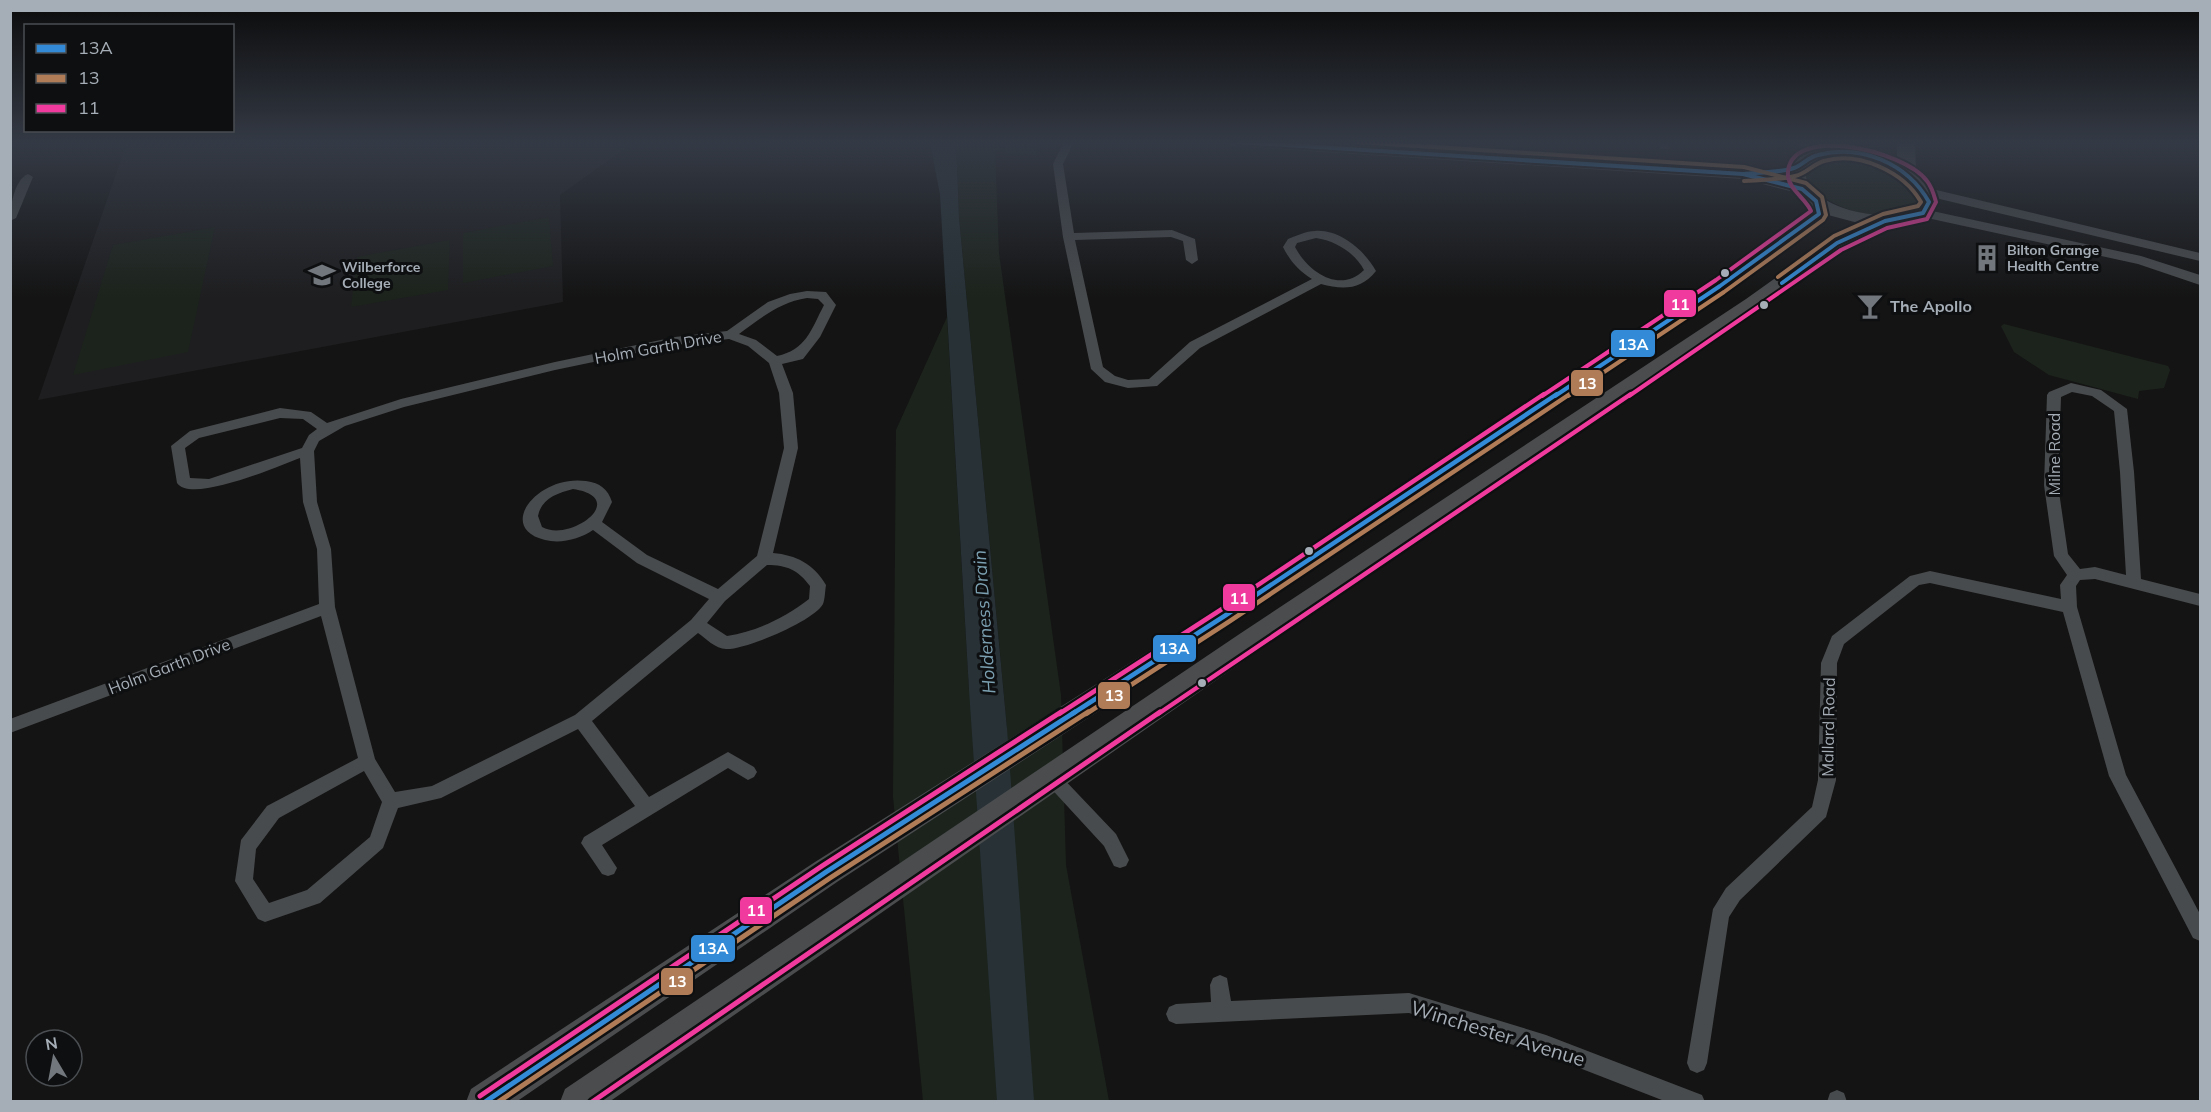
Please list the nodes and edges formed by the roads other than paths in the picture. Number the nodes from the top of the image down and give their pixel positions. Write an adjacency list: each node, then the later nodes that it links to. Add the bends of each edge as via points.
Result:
1 (21, 194): 8 (street)
2 (1063, 194): 10 (street)
3 (1806, 194): 6 (main road)
4 (1928, 194): 7 (highway)
5 (1936, 194): 11 (street)
6 (1809, 195): 9 (highway, via 1841,213); 42 (highway, via 1819,214 1720,286)
7 (1923, 213): 9 (highway); 14 (street, via 2005,228 2176,269)
8 (10, 218)
9 (1885, 221): 32 (highway, via 1837,243 1753,304)
10 (1069, 237): 12 (street, via 1172,234 1189,239); 13 (street, via 1097,369 1110,379 1128,384 1152,382 1195,345)
11 (2200, 257)
12 (1192, 260)
13 (1320, 280): 13 (street, via 1293,258 1289,247 1292,241 1316,234 1332,236 1366,261 1370,271 1364,279 1350,285)
14 (2200, 280)
15 (730, 334): 16 (street, Holm Garth Drive, via 753,343); 16 (street, via 785,297 822,295 830,305 814,337 798,356); 17 (street, Holm Garth Drive, via 675,341 544,368 401,403)
16 (775, 361): 20 (street, via 786,393 791,448)
17 (326, 429): 18 (street, via 314,438); 18 (street, via 306,415 280,413 195,434 178,446 184,483 201,484)
18 (308, 451): 25 (street, via 310,502 324,549)
19 (594, 523): 19 (street, via 605,507 604,499 594,487 584,484 550,491 532,507 529,516 536,531 552,536 571,535); 23 (street, via 642,559)
20 (764, 558): 23 (street); 27 (street, via 788,559 807,570 818,585 816,602 791,622 750,639 725,643)
21 (2076, 575): 22 (street, via 2095,573); 22 (street, Milne Road, via 2061,556 2051,485 2054,395 2071,387 2096,393 2120,409); 26 (street, via 2068,585)
22 (2134, 583): 24 (street)
23 (720, 597): 27 (street)
24 (2200, 600)
25 (327, 607): 29 (street, Holm Garth Drive); 30 (street)
26 (2069, 607): 37 (street, via 2118,776); 41 (street, Mallard Road, via 1930,577 1915,580 1838,640 1829,663 1827,780 1820,811 1733,894 1720,915)
27 (697, 624): 28 (street)
28 (581, 720): 33 (street, via 435,793); 34 (street)
29 (10, 726)
30 (367, 761): 33 (street); 33 (street, via 273,812 247,846 244,881 265,913 313,897 377,842)
31 (748, 772): 34 (street, via 728,759)
32 (1042, 785): 35 (street, via 1110,840); 43 (highway)
33 (390, 801)
34 (647, 808): 36 (street, via 590,843)
35 (1120, 860)
36 (608, 868)
37 (2200, 932)
38 (1220, 986): 39 (street)
39 (1222, 1013): 40 (street, Winchester Avenue); 44 (street, Winchester Avenue, via 1409,1003 1546,1046)
40 (1176, 1014)
41 (1697, 1063)
42 (484, 1101)
43 (578, 1101)
44 (1695, 1101)

